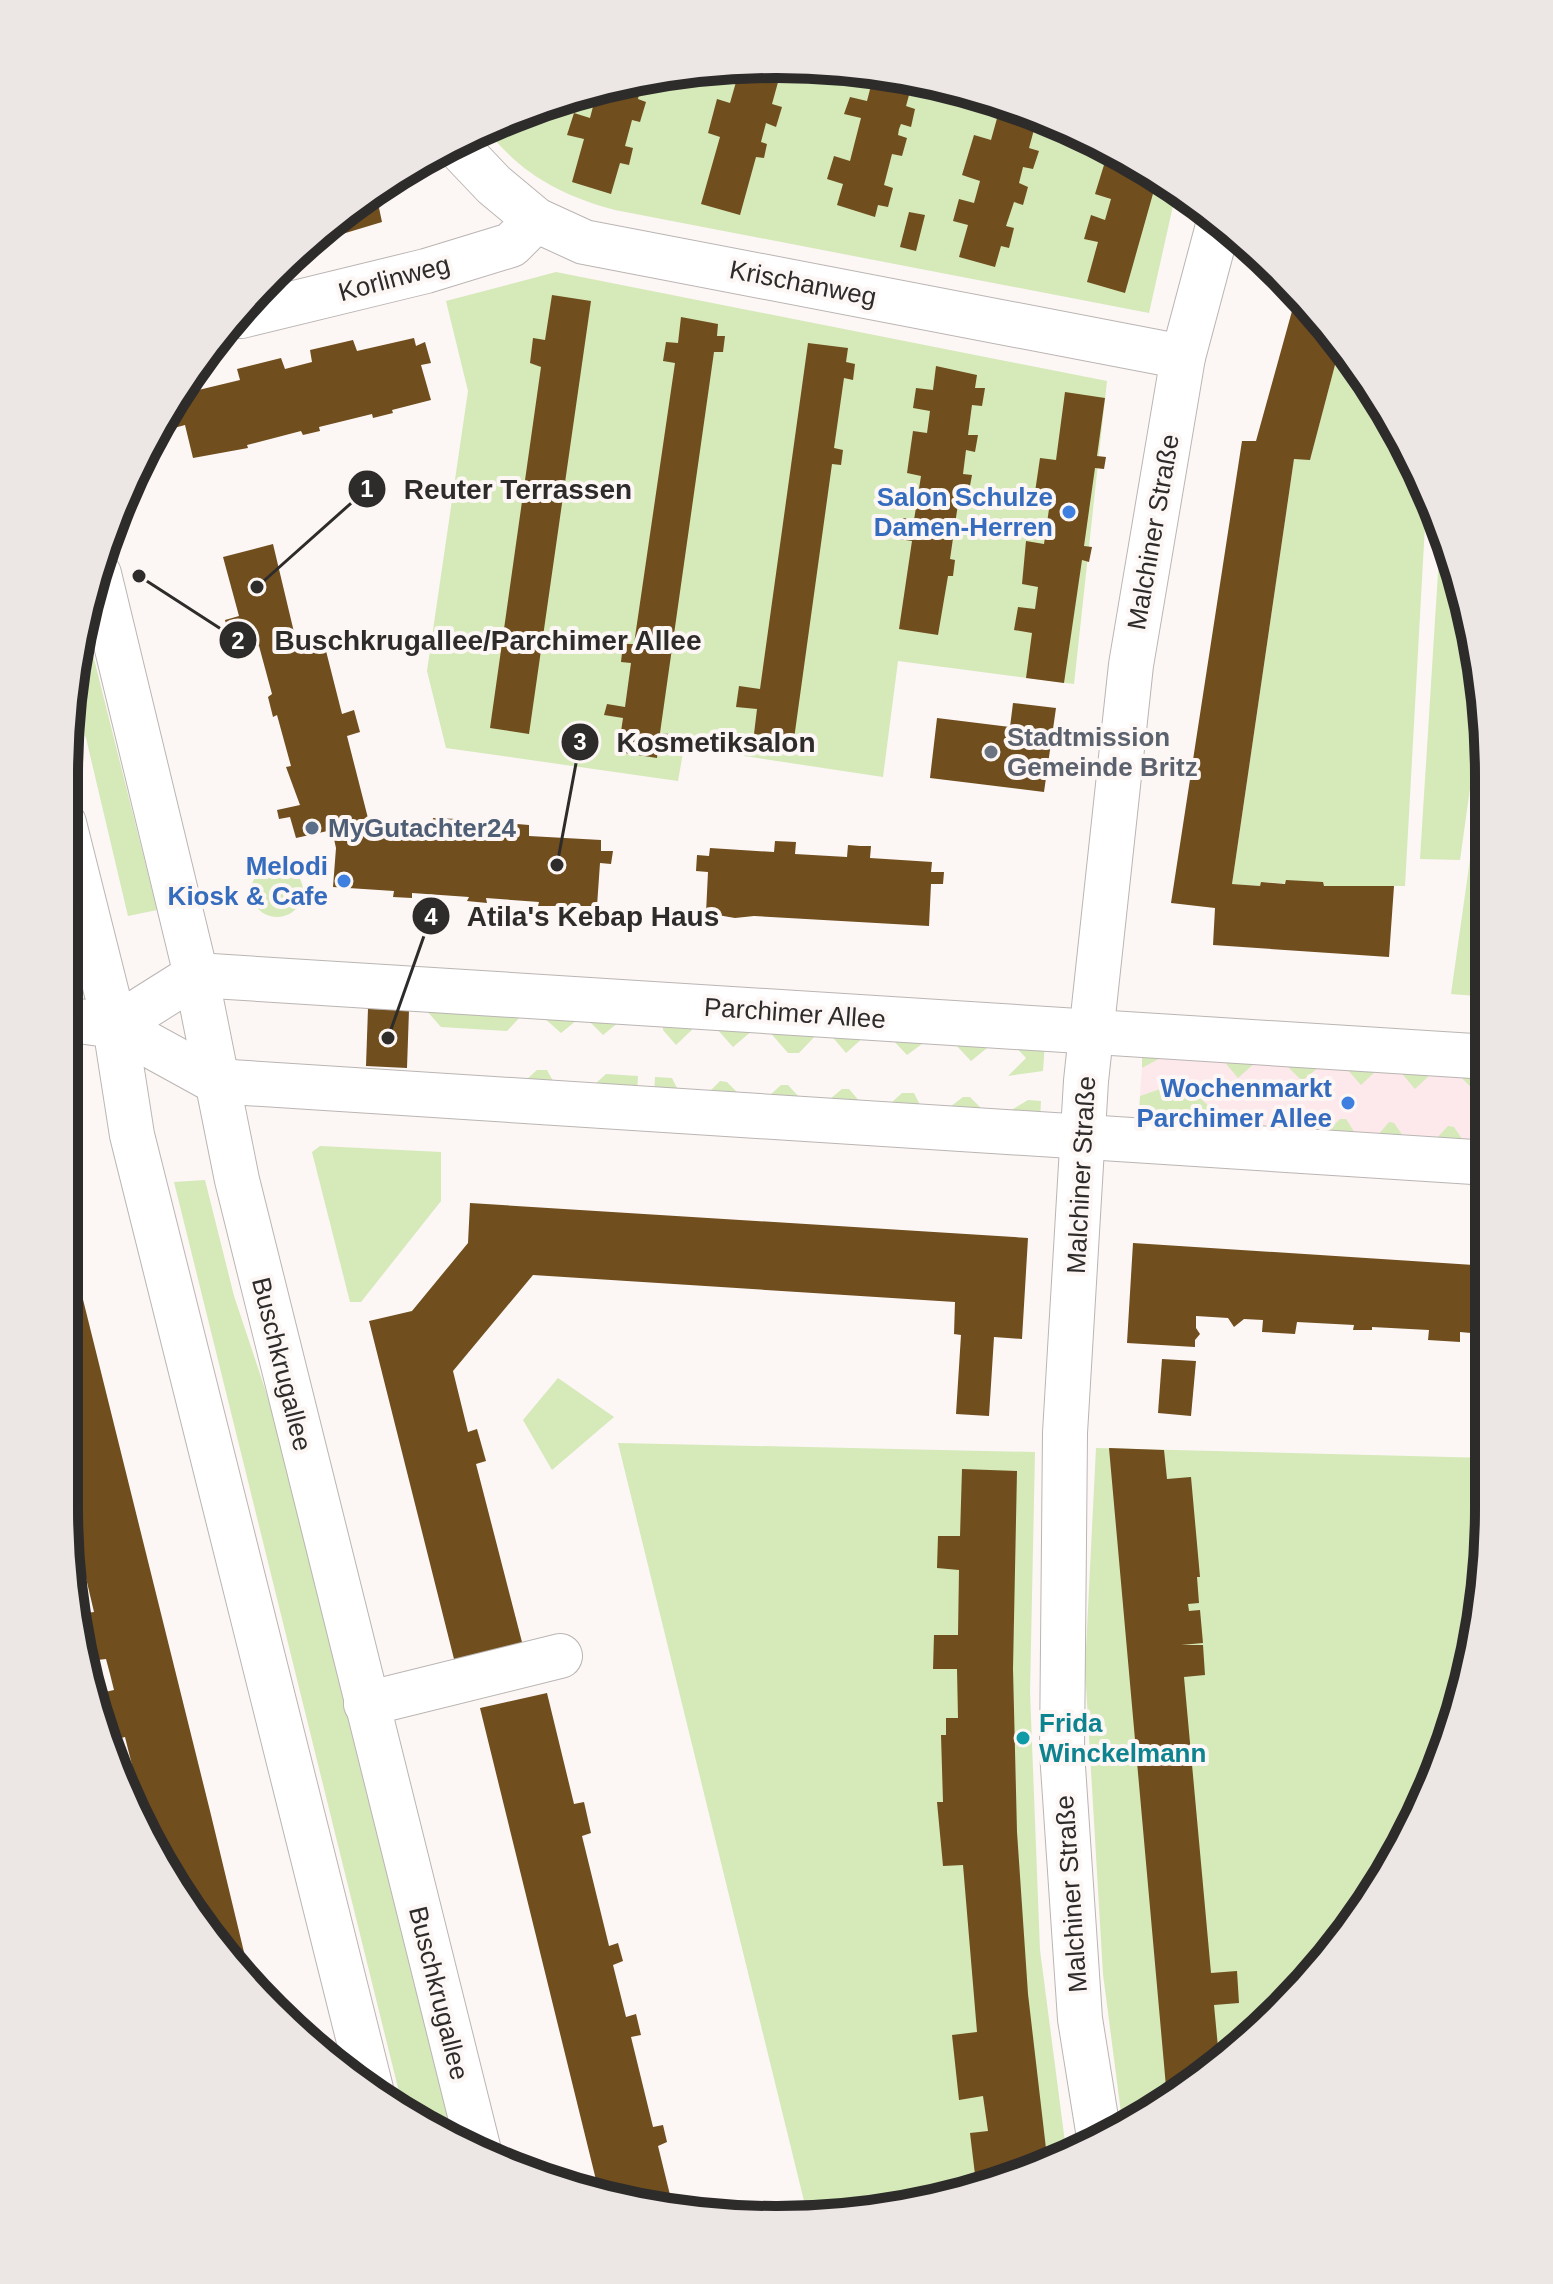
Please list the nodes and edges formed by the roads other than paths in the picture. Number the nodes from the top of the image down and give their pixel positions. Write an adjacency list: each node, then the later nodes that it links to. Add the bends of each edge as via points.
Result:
1 (463, 153): 2 (street, Krischanweg)
2 (536, 220): 4 (street, Korlinweg, via 511,245); 5 (street, Krischanweg, via 584,242)
3 (1216, 234): 5 (street, Malchiner Straße)
4 (254, 313)
5 (1183, 357): 11 (street, Malchiner Straße, via 1131,665)
6 (103, 592): 8 (street, Buschkrugallee)
7 (78, 879): 10 (street)
8 (196, 975): 10 (street); 11 (street, Parchimer Allee); 13 (street, Buschkrugallee)
9 (78, 1021): 10 (street)
10 (115, 1026): 13 (street); 18 (street, via 132,1135)
11 (1091, 1032): 12 (street, Parchimer Allee); 14 (street, Malchiner Straße)
12 (1475, 1056)
13 (215, 1081): 14 (street); 17 (street, Buschkrugallee)
14 (1084, 1137): 15 (street); 19 (street, Malchiner Straße, via 1065,1433 1062,1752 1080,2019)
15 (1475, 1162)
16 (560, 1656): 17 (street)
17 (366, 1704): 20 (street, Buschkrugallee)
18 (367, 2073)
19 (1097, 2127)
20 (476, 2138)

